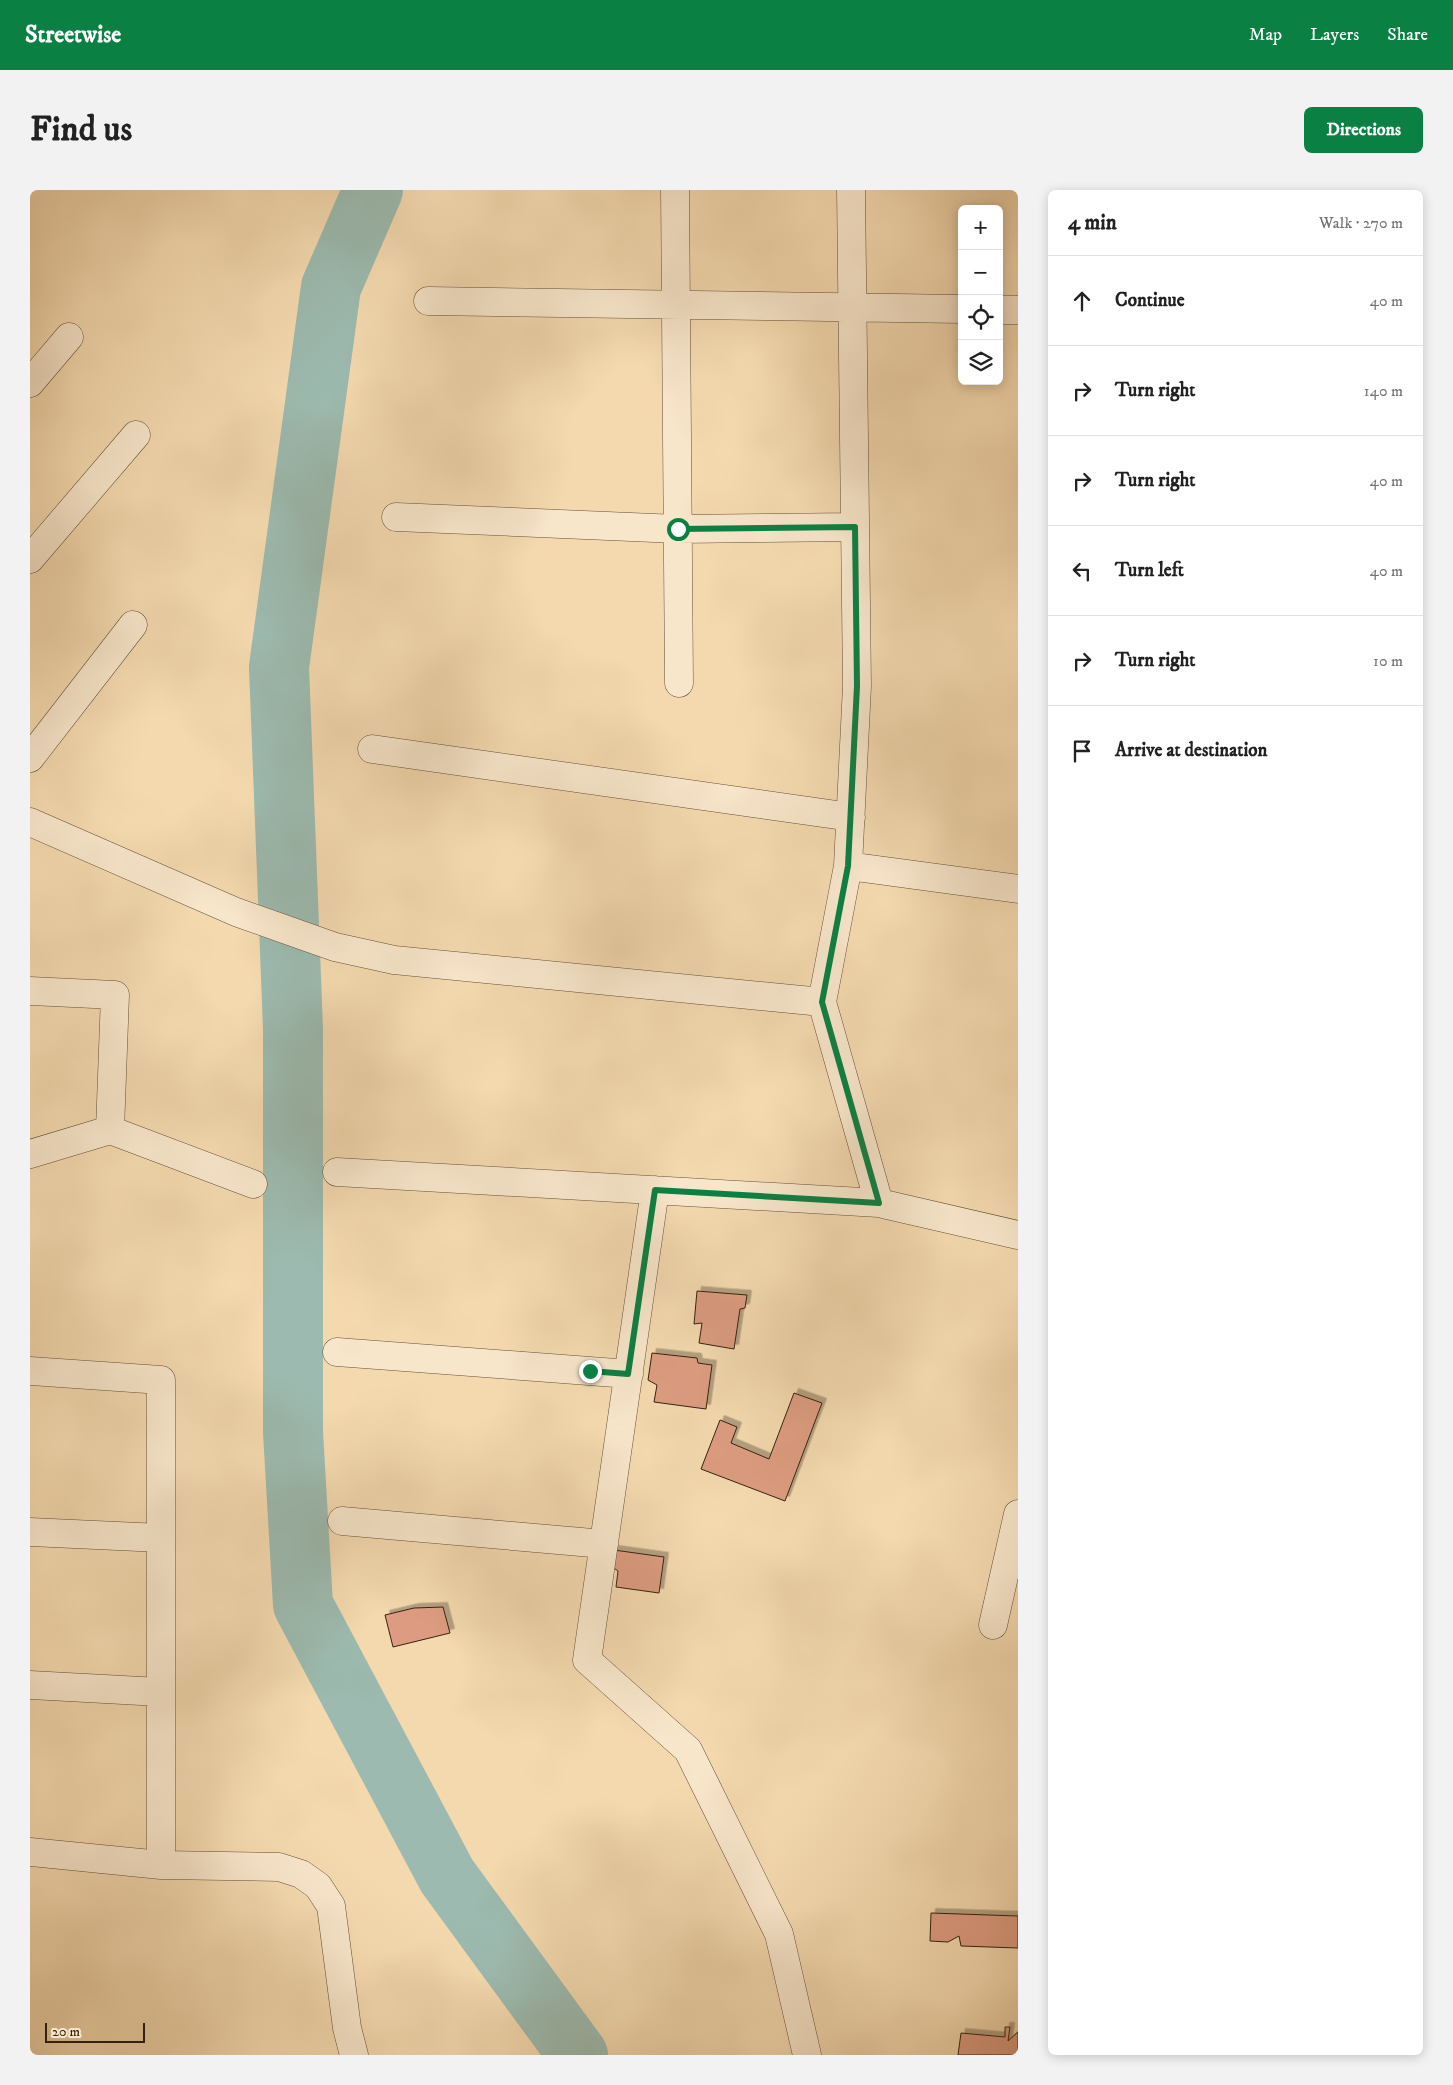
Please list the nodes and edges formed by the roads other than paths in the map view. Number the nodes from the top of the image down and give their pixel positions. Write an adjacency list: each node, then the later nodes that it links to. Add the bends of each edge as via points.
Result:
1 (675, 190): 4 (street)
2 (851, 190): 5 (street)
3 (428, 301): 4 (street)
4 (676, 303): 5 (street); 14 (street)
5 (852, 307): 6 (street); 13 (street)
6 (958, 309)
7 (1003, 310): 8 (street)
8 (1018, 310)
9 (69, 337): 10 (street)
10 (30, 383)
11 (136, 435): 15 (street)
12 (396, 517): 14 (street)
13 (855, 527): 14 (street); 20 (street, via 857,686)
14 (678, 529): 17 (street)
15 (30, 560)
16 (133, 624): 19 (street)
17 (679, 683)
18 (372, 749): 20 (street)
19 (30, 758)
20 (851, 817): 22 (street)
21 (30, 822): 25 (street, via 236,912 335,947 394,960)
22 (848, 866): 23 (street); 25 (street)
23 (1018, 889)
24 (30, 991): 26 (street, via 115,995)
25 (822, 1002): 31 (street)
26 (110, 1130): 27 (street); 29 (street)
27 (30, 1154)
28 (337, 1172): 30 (street)
29 (253, 1184)
30 (655, 1190): 31 (street); 35 (street)
31 (879, 1203): 32 (street)
32 (1018, 1235)
33 (337, 1352): 35 (street)
34 (30, 1371): 39 (street, via 161,1380)
35 (628, 1374): 40 (street)
36 (1018, 1514): 41 (street)
37 (342, 1522): 40 (street)
38 (30, 1532): 39 (street)
39 (161, 1538): 43 (street)
40 (604, 1544): 47 (street, via 587,1660 688,1750 779,1934)
41 (993, 1625)
42 (30, 1685): 43 (street)
43 (160, 1692): 45 (street)
44 (30, 1852): 45 (street)
45 (161, 1865): 46 (street, via 279,1867 301,1874 318,1886 331,1906 347,2028)
46 (354, 2055)
47 (807, 2055)

